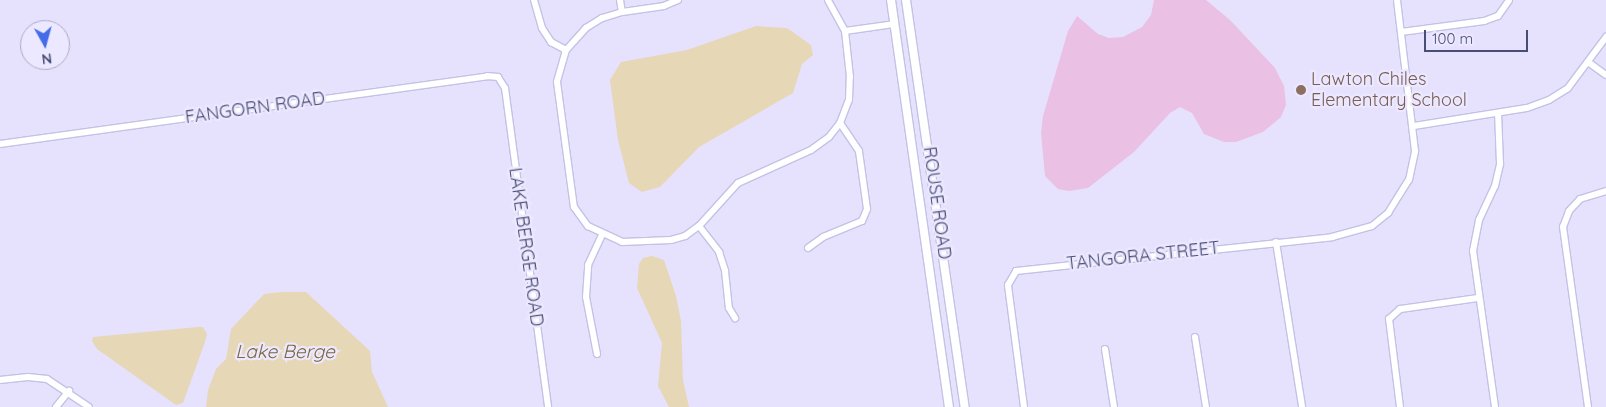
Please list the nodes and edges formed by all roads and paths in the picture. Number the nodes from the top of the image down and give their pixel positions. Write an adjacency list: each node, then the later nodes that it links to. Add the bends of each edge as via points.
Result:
1 (534, 0): 14 (street, via 542,28 551,42)
2 (620, 0): 9 (street)
3 (678, 0): 9 (street, via 664,6)
4 (828, 0): 11 (street)
5 (891, 0): 10 (street, ROUSE ROAD)
6 (906, 0): 38 (street, ROUSE ROAD)
7 (1397, 0): 12 (street, TANGORA STREET)
8 (1509, 0): 12 (street, via 1498,16 1484,21)
9 (622, 12): 14 (street, via 602,18 586,28)
10 (894, 24): 11 (street); 37 (street, ROUSE ROAD)
11 (845, 30): 19 (street, via 850,77 848,100)
12 (1401, 32): 20 (street, TANGORA STREET)
13 (1606, 37): 15 (street)
14 (566, 50): 24 (street, via 557,82 574,207 588,226)
15 (1588, 62): 16 (street); 18 (street, via 1568,88 1550,100)
16 (1606, 75)
17 (505, 88): 21 (street, FANGORN ROAD, via 498,77 487,76); 36 (street, LAKE BERGE ROAD)
18 (1498, 113): 20 (street); 27 (street, via 1500,164 1474,239)
19 (840, 123): 23 (street, via 811,150 738,183); 26 (street, via 860,151 867,209 862,221 823,237)
20 (1414, 126): 25 (street, TANGORA STREET, via 1415,151 1409,180 1388,213 1372,226 1354,233)
21 (0, 144)
22 (1606, 191): 45 (street, via 1580,199 1563,226)
23 (698, 226): 24 (street, via 685,236 664,240 622,242); 28 (street, via 719,252 725,271 729,308)
24 (602, 235): 31 (street, via 588,265 586,297)
25 (1276, 242): 39 (street, TANGORA STREET, via 1022,269 1012,275 1008,285); 42 (street)
26 (808, 248)
27 (1478, 298): 43 (street, via 1400,309 1389,319); 44 (street)
28 (735, 318)
29 (1195, 337): 41 (street)
30 (1105, 349): 40 (street)
31 (597, 354)
32 (0, 380): 33 (street, via 47,379)
33 (69, 391): 34 (street); 35 (street)
34 (56, 407)
35 (89, 407)
36 (548, 407)
37 (949, 407)
38 (965, 407)
39 (1024, 407)
40 (1114, 407)
41 (1206, 407)
42 (1302, 407)
43 (1400, 407)
44 (1495, 407)
45 (1588, 407)

